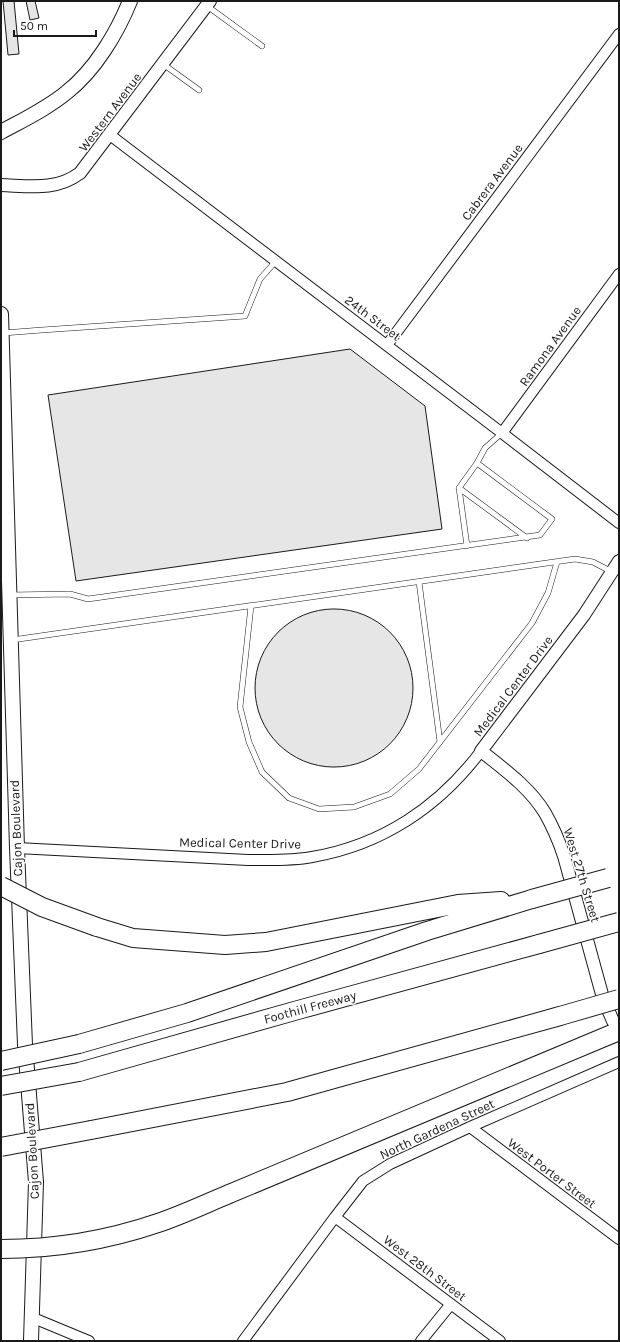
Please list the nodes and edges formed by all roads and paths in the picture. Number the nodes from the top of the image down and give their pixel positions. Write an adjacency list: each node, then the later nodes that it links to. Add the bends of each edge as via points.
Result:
1 (130, 1): 7 (main road, via 102,54 83,77 68,92)
2 (209, 3): 4 (lane); 5 (street, Western Avenue)
3 (619, 34): 14 (street, Cabrera Avenue)
4 (262, 46)
5 (163, 64): 6 (lane); 8 (street, Western Avenue)
6 (199, 90)
7 (1, 132)
8 (110, 135): 9 (street, Western Avenue, via 88,165 72,180 49,186); 10 (street, 24th Street)
9 (1, 185)
10 (276, 261): 13 (lane, via 260,280 245,316); 14 (street, 24th Street)
11 (619, 274): 15 (street, Ramona Avenue)
12 (1, 314): 13 (main road, Cajon Boulevard)
13 (2, 334): 25 (main road, Cajon Boulevard)
14 (386, 345): 15 (street, 24th Street)
15 (502, 433): 16 (lane, via 485,448); 18 (street, 24th Street)
16 (477, 463): 17 (lane); 19 (lane, via 552,519 540,535)
17 (459, 488): 19 (lane); 20 (lane)
18 (619, 523)
19 (527, 538): 20 (lane)
20 (467, 546): 25 (lane, via 88,599 70,594)
21 (619, 561): 23 (street, Medical Center Drive)
22 (557, 562): 23 (lane, via 575,559 593,562); 24 (lane); 28 (lane, via 548,593 532,623)
23 (613, 572): 29 (street, Medical Center Drive, via 584,615)
24 (419, 582): 26 (lane); 28 (lane)
25 (9, 595): 27 (main road, Cajon Boulevard)
26 (250, 606): 27 (lane); 28 (lane, via 240,707 249,742 262,772 290,798 319,809 354,808 390,794 419,769)
27 (11, 640): 30 (main road, Cajon Boulevard)
28 (440, 742)
29 (481, 751): 30 (street, Medical Center Drive, via 448,789 408,821 369,842 311,858 248,860); 36 (street, West 27th Street, via 531,794 545,812 556,833 603,998)
30 (17, 848): 48 (main road, Cajon Boulevard, via 25,1045 36,1182)
31 (613, 877): 33 (highway, bridge)
32 (1, 886): 33 (highway, bridge, via 42,908 133,938 225,946 266,942 458,904)
33 (532, 899): 37 (highway, bridge, via 427,931 187,1013 79,1044)
34 (619, 922): 39 (highway, Foothill Freeway, bridge, via 79,1072)
35 (619, 999): 41 (highway, bridge, via 287,1092)
36 (619, 1031): 46 (highway, bridge, via 159,1223 124,1233 56,1246)
37 (1, 1061)
38 (619, 1062): 40 (street, North Gardena Street)
39 (1, 1086)
40 (470, 1127): 44 (street, North Gardena Street, via 390,1164 363,1182); 45 (street, West Porter Street)
41 (91, 1130): 42 (highway, bridge); 43 (highway, bridge)
42 (1, 1141)
43 (1, 1147)
44 (335, 1216): 47 (street, West 28th Street); 51 (street, North Gardena Street)
45 (619, 1239)
46 (1, 1249)
47 (450, 1304): 52 (street); 53 (street, West 28th Street)
48 (31, 1317): 49 (main road, Cajon Boulevard); 50 (street)
49 (31, 1341)
50 (89, 1341)
51 (243, 1341)
52 (421, 1341)
53 (500, 1341)

